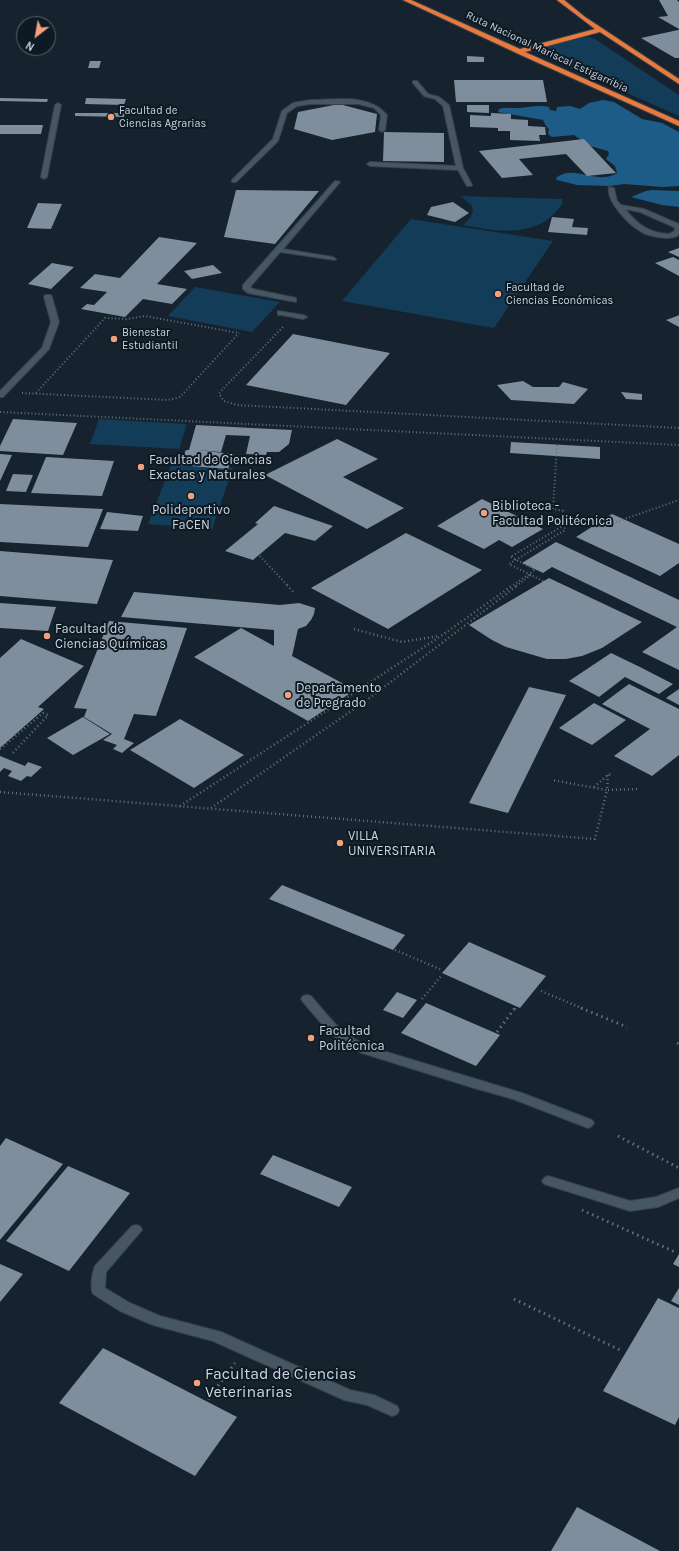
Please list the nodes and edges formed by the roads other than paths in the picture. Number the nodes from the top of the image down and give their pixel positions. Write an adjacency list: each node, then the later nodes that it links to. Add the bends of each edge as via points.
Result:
1 (406, 0): 4 (highway, Ruta Nacional Mariscal Estigarribia)
2 (560, 0): 3 (highway)
3 (600, 30): 4 (highway); 6 (highway)
4 (519, 51): 8 (highway, Ruta Nacional Mariscal Estigarribia)
5 (416, 82): 11 (lane, via 426,95 437,98 446,105)
6 (679, 82)
7 (58, 105): 12 (lane)
8 (679, 124)
9 (382, 130): 13 (lane, via 384,115 376,107 366,103 296,104 284,112 276,140)
10 (370, 164): 11 (lane)
11 (460, 168): 15 (lane)
12 (44, 177)
13 (234, 180)
14 (337, 182): 18 (lane)
15 (469, 185)
16 (611, 188): 17 (lane, via 614,200)
17 (620, 207): 17 (lane, via 648,233 667,236 675,234 678,230 677,226 646,212 632,207)
18 (278, 250): 19 (lane); 21 (lane, via 247,284 246,289)
19 (333, 259)
20 (48, 297): 24 (lane, via 55,322 45,349)
21 (293, 300)
22 (281, 313): 23 (lane)
23 (303, 317)
24 (1, 394)
25 (307, 999): 26 (lane, via 337,1034 350,1043 542,1104)
26 (588, 1123)
27 (548, 1181): 28 (lane, via 630,1206 658,1202)
28 (679, 1193)
29 (136, 1230): 30 (lane, via 100,1270 98,1290 125,1307 158,1321 216,1336 349,1396 369,1399)
30 (392, 1410)

